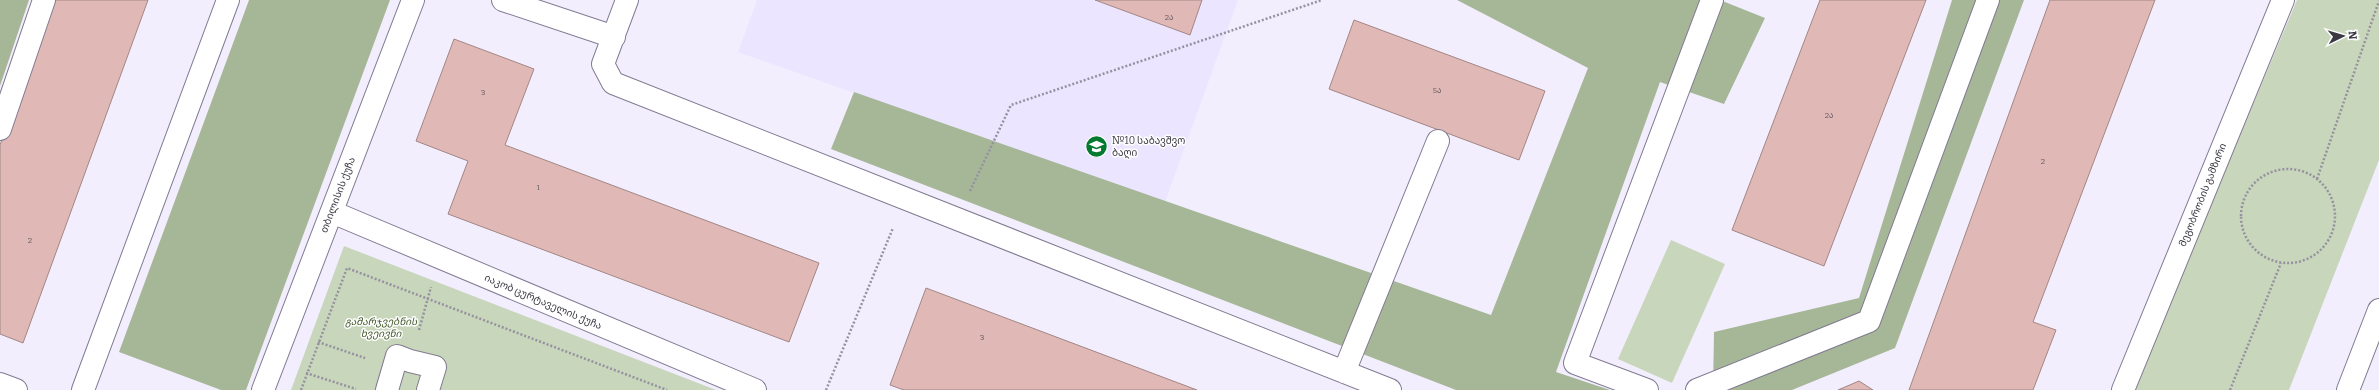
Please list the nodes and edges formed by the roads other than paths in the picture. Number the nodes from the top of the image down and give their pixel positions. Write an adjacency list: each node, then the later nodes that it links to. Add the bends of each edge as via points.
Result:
1 (44, 0): 10 (main road)
2 (228, 0): 17 (main road)
3 (413, 0): 12 (main road, თბილისის ქუჩა)
4 (503, 0): 9 (main road)
5 (627, 0): 9 (main road)
6 (1712, 0): 23 (main road, via 1575,363)
7 (1988, 0): 24 (main road, via 1869,321)
8 (2283, 0): 25 (main road, მეგობრობის გამზირი)
9 (614, 37): 14 (main road, via 603,64 613,83)
10 (0, 129)
11 (1438, 141): 14 (main road)
12 (332, 212): 18 (main road, თბილისის ქუჩა); 21 (main road, იაკობ ცურტაველის ქუჩა)
13 (2379, 310): 26 (main road)
14 (1344, 372): 22 (main road)
15 (0, 384): 16 (main road)
16 (16, 390)
17 (83, 390)
18 (263, 390)
19 (387, 390): 20 (main road, via 402,364 435,367)
20 (428, 390)
21 (755, 390)
22 (1390, 390)
23 (1647, 390)
24 (1697, 390)
25 (2123, 390)
26 (2348, 390)

